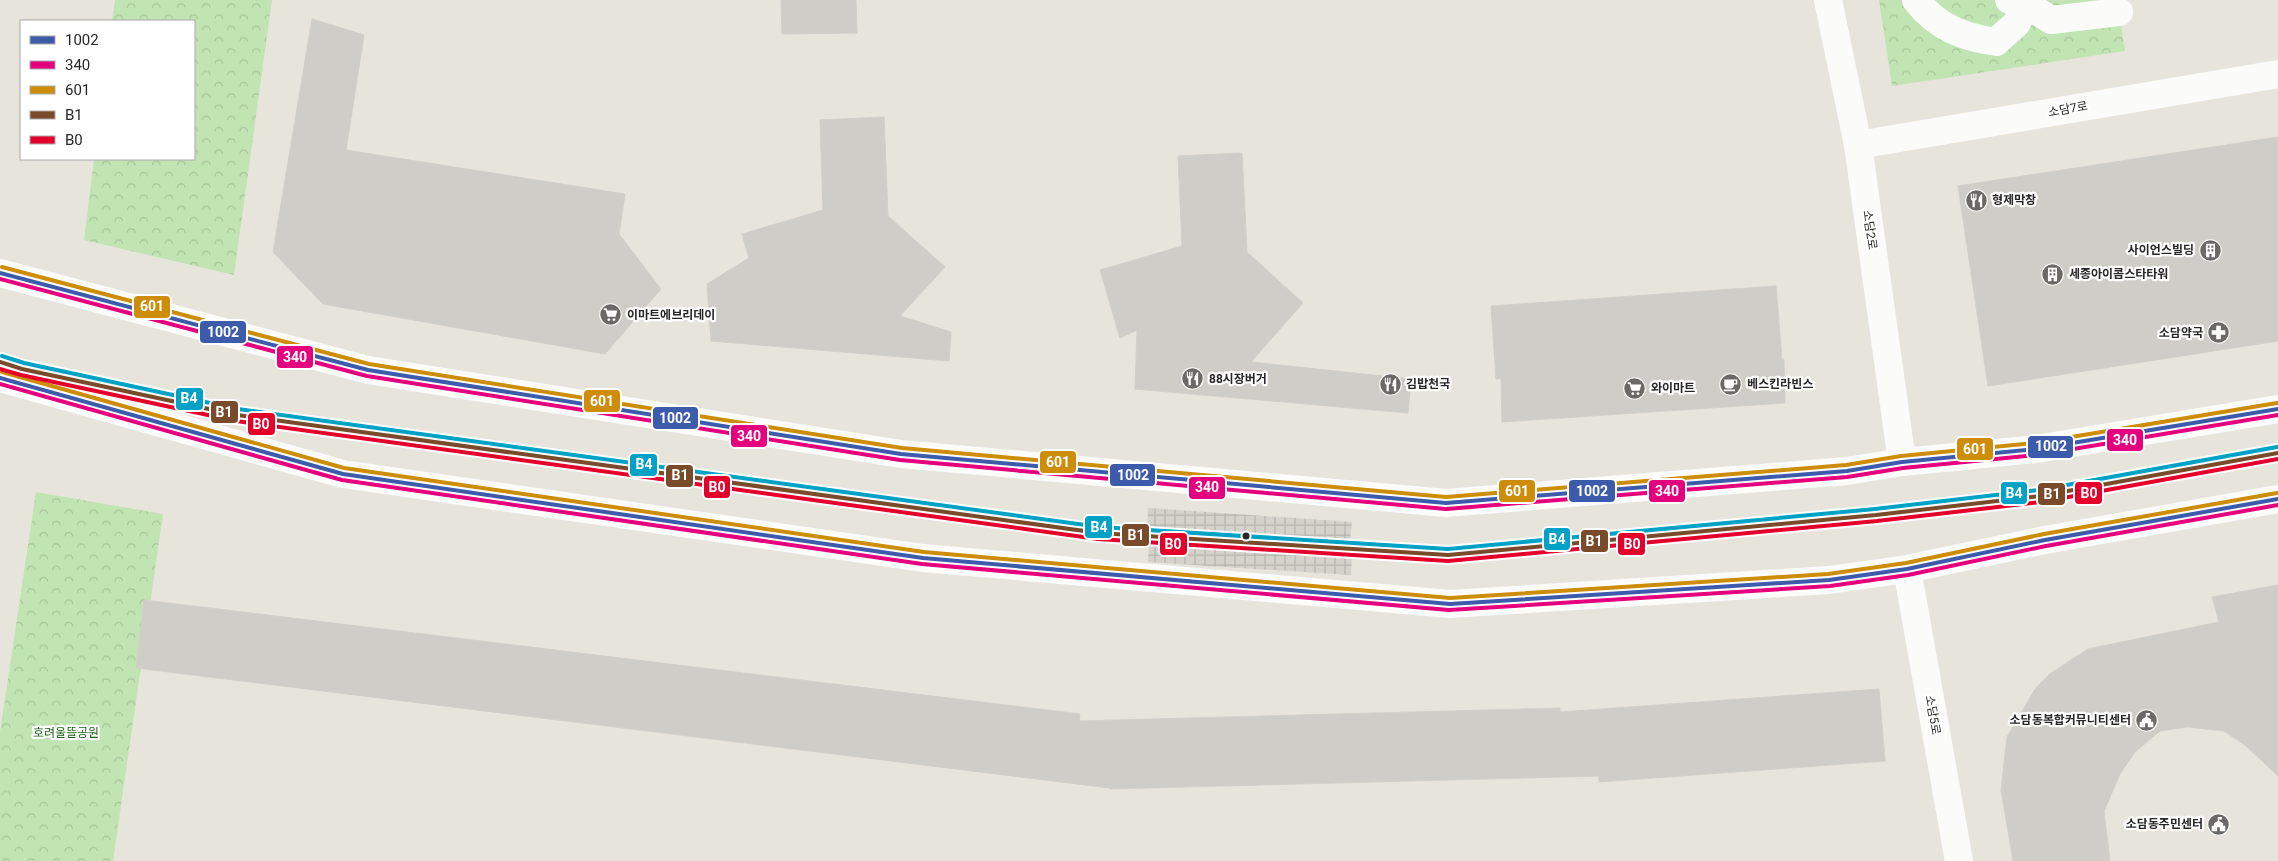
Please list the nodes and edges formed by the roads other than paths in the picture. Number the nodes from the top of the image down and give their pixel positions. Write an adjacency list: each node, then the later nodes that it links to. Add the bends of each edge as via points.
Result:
1 (1828, 0): 6 (street, 소담2로)
2 (1916, 0): 3 (street, via 1943,26 1967,37 1996,42 2017,23)
3 (2021, 1): 4 (street, via 2051,20)
4 (2119, 12)
5 (2278, 74): 6 (street, 소담7로)
6 (1858, 144): 10 (street, 소담2로)
7 (0, 274): 10 (street, via 368,370 901,454 1446,502 1847,471)
8 (0, 378): 12 (street, via 343,474 923,558 1450,604 1829,580)
9 (2278, 409): 10 (street, via 2036,449)
10 (1902, 462)
11 (2278, 499): 12 (street, via 2045,540)
12 (1907, 569): 13 (street, 소담5로)
13 (1959, 861)

